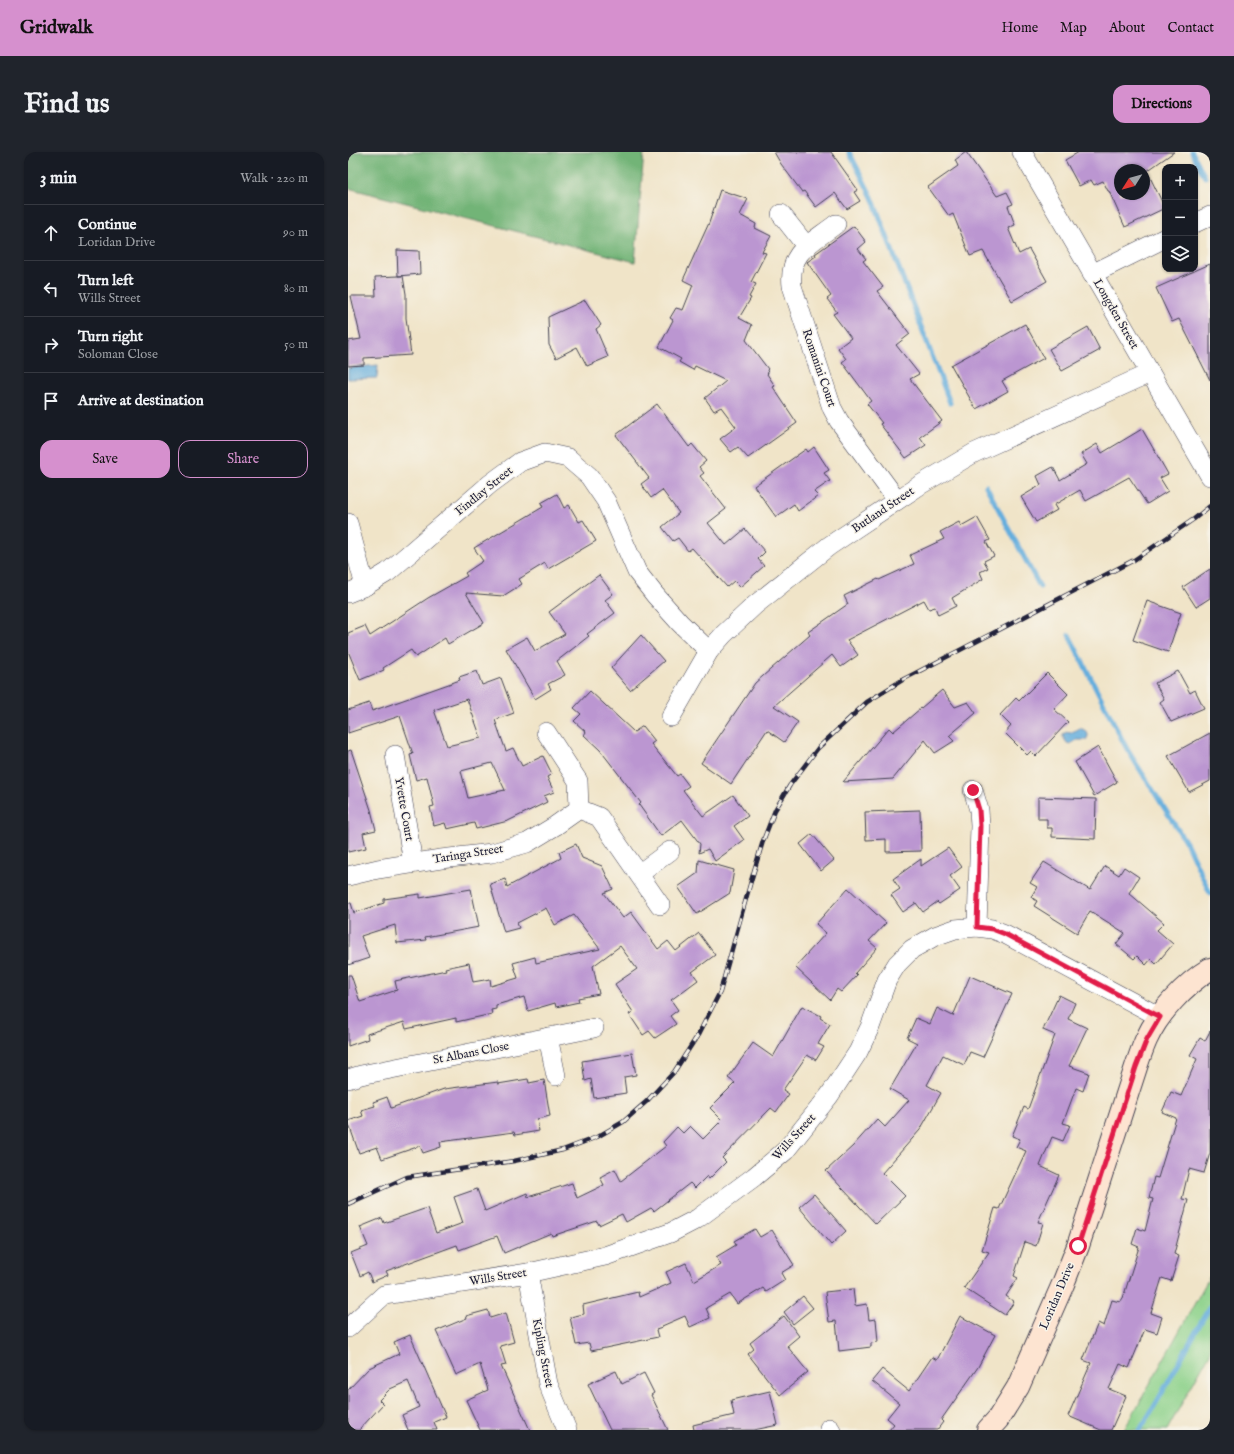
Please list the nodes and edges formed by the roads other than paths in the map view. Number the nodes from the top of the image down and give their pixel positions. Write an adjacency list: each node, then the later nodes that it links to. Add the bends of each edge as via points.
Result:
1 (1022, 152): 8 (street, Longden Street)
2 (782, 214): 7 (street)
3 (1210, 216): 4 (street)
4 (1198, 222)
5 (836, 224): 7 (street, Romanini Court)
6 (1162, 239): 8 (street)
7 (807, 247): 11 (street, Romanini Court, via 798,254 793,265 792,286 826,393 839,421)
8 (1092, 274): 9 (street, Longden Street)
9 (1150, 373): 10 (street, Longden Street); 11 (street, Butland Street, via 974,453)
10 (1210, 476)
11 (897, 500): 14 (street, Butland Street, via 829,546 789,578 750,610)
12 (348, 523): 13 (street)
13 (356, 589): 14 (street, Findlay Street, via 388,572 490,484 520,462 545,453 568,458 589,476 606,501 637,572 680,623)
14 (709, 651): 15 (street, Butland Street)
15 (671, 717)
16 (546, 732): 19 (street, via 578,781)
17 (395, 755): 21 (street, Yvette Court)
18 (973, 790): 25 (street, via 979,810 980,826)
19 (579, 809): 21 (street, Taringa Street, via 526,843 492,853); 22 (street, via 599,817)
20 (670, 852): 22 (street)
21 (413, 863): 23 (street, Taringa Street)
22 (639, 874): 24 (street)
23 (348, 876)
24 (660, 905)
25 (977, 927): 27 (street, Wills Street, via 1005,934); 32 (street, Wills Street, via 955,929 935,936 912,948 897,964 887,980 870,1027 846,1073 785,1151 748,1182 698,1218 670,1233 605,1256)
26 (1210, 969): 27 (street, Loridan Drive, via 1187,986)
27 (1160, 1017): 35 (street, Loridan Drive, via 1147,1039 1136,1067 1078,1246 1063,1284 1018,1386 998,1419)
28 (594, 1028): 29 (street, St Albans Close)
29 (548, 1037): 30 (street); 31 (street, St Albans Close)
30 (556, 1076)
31 (348, 1079)
32 (528, 1273): 33 (street, Wills Street, via 384,1295); 34 (street, Kipling Street, via 548,1384)
33 (348, 1328)
34 (567, 1430)
35 (988, 1430)

